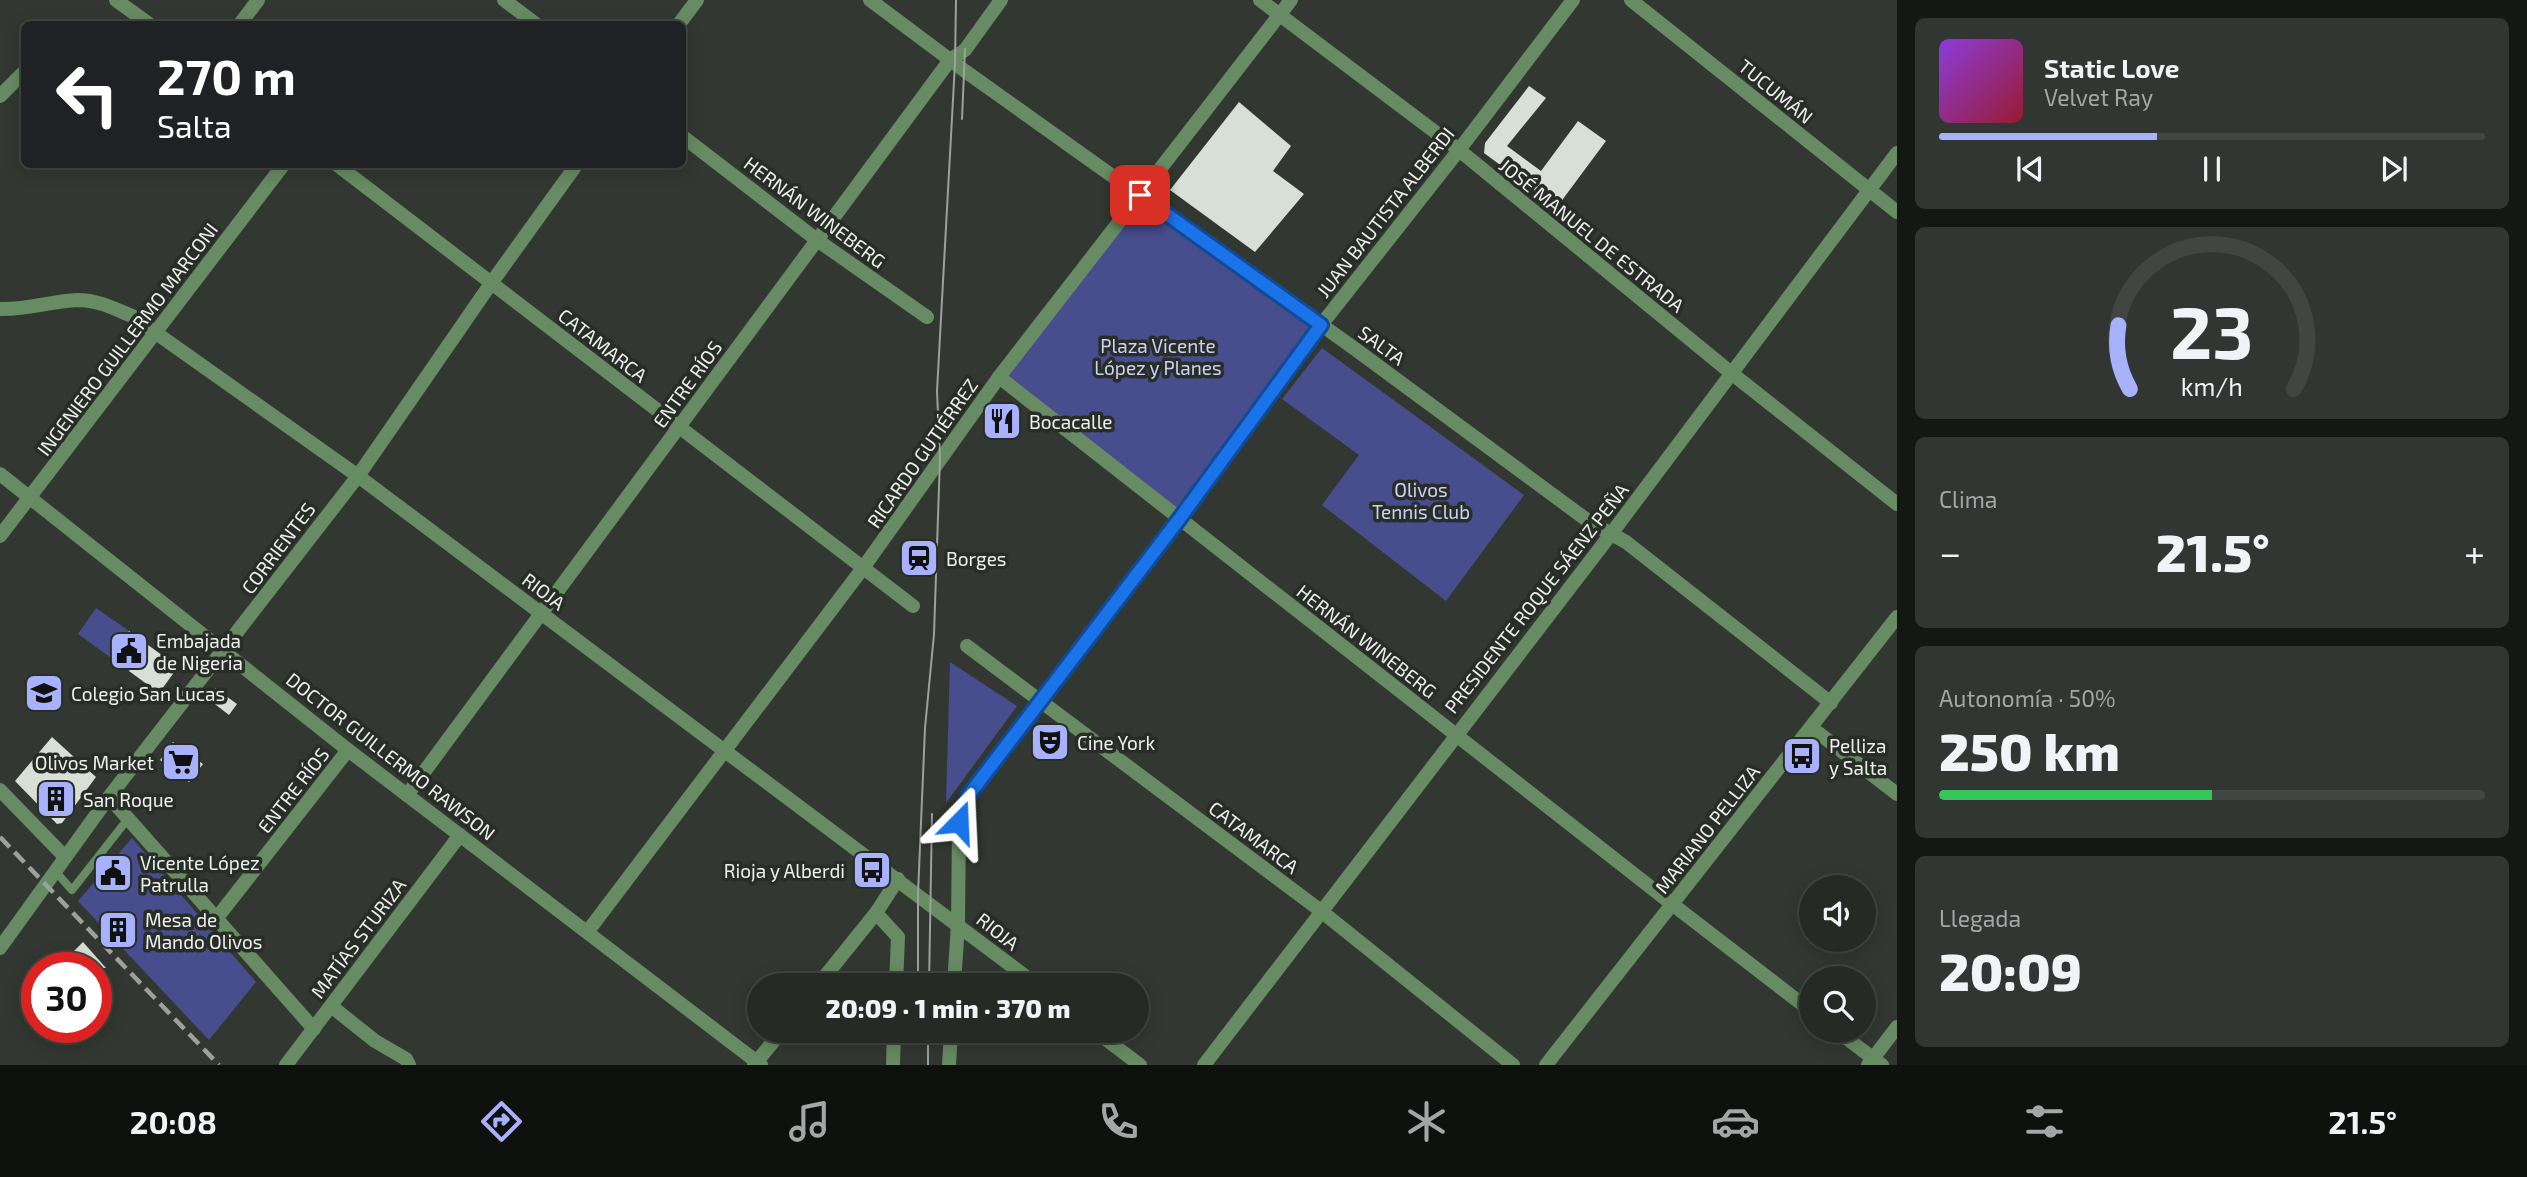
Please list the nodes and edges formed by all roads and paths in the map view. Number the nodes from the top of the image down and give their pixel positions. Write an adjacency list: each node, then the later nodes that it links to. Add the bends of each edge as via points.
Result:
1 (116, 0): 12 (street)
2 (258, 0): 13 (street)
3 (503, 0): 14 (street)
4 (696, 0): 15 (street)
5 (870, 0): 16 (street, SALTA)
6 (1001, 0): 16 (street, ENTRE RÍOS, via 965,50)
7 (1260, 0): 11 (street, JOSÉ MANUEL DE ESTRADA)
8 (1291, 0): 11 (street, RICARDO GUTIÉRREZ)
9 (1573, 0): 20 (street, JUAN BAUTISTA ALBERDI)
10 (1631, 0): 25 (street, TUCUMÁN)
11 (1279, 15): 20 (street, JOSÉ MANUEL DE ESTRADA); 26 (street, RICARDO GUTIÉRREZ)
12 (145, 21)
13 (242, 21)
14 (532, 21)
15 (681, 21)
16 (950, 60): 26 (street, SALTA); 28 (street, ENTRE RÍOS)
17 (21, 75): 18 (street)
18 (0, 96)
19 (686, 139): 28 (street, HERNÁN WINEBERG)
20 (1459, 150): 32 (street, JUAN BAUTISTA ALBERDI); 34 (street, JOSÉ MANUEL DE ESTRADA)
21 (1897, 153): 25 (street, PRESIDENTE ROQUE SÁENZ PEÑA)
22 (281, 168): 33 (street, INGENIERO GUILLERMO MARCONI)
23 (341, 168): 29 (street, CATAMARCA)
24 (574, 168): 29 (street, CORRIENTES)
25 (1870, 190): 27 (street, TUCUMÁN); 34 (street, PRESIDENTE ROQUE SÁENZ PEÑA)
26 (1140, 195): 32 (street, SALTA); 35 (street, RICARDO GUTIÉRREZ)
27 (1897, 212)
28 (817, 240): 31 (street, HERNÁN WINEBERG); 36 (street, ENTRE RÍOS)
29 (492, 282): 36 (street, CATAMARCA); 38 (street, CORRIENTES)
30 (0, 309): 33 (street, RIOJA, via 79,300 103,303 132,316)
31 (927, 317)
32 (1321, 325): 41 (street, JUAN BAUTISTA ALBERDI); 42 (street, SALTA)
33 (155, 334): 38 (street, RIOJA); 39 (street, INGENIERO GUILLERMO MARCONI)
34 (1730, 372): 40 (street, JOSÉ MANUEL DE ESTRADA); 42 (street, PRESIDENTE ROQUE SÁENZ PEÑA)
35 (999, 377): 41 (street, HERNÁN WINEBERG); 44 (street, RICARDO GUTIÉRREZ)
36 (678, 428): 44 (street, CATAMARCA); 46 (street, ENTRE RÍOS)
37 (0, 474): 39 (street, DOCTOR GUILLERMO RAWSON)
38 (358, 476): 46 (street, RIOJA); 49 (street, CORRIENTES)
39 (30, 497): 43 (street, INGENIERO GUILLERMO MARCONI); 49 (street, DOCTOR GUILLERMO RAWSON)
40 (1897, 504)
41 (1180, 518): 50 (street, JUAN BAUTISTA ALBERDI); 53 (street, HERNÁN WINEBERG)
42 (1611, 534): 51 (street, SALTA); 53 (street, PRESIDENTE ROQUE SÁENZ PEÑA)
43 (0, 536)
44 (863, 568): 45 (street, CATAMARCA); 55 (street, RICARDO GUTIÉRREZ)
45 (913, 606)
46 (542, 613): 55 (street, RIOJA); 58 (street, ENTRE RÍOS)
47 (1897, 617): 51 (street, MARIANO PELLIZA)
48 (967, 646): 50 (street, CATAMARCA)
49 (224, 650): 54 (street, DOCTOR GUILLERMO RAWSON); 59 (street, CORRIENTES)
50 (1040, 699): 66 (street, CATAMARCA); 69 (street, JUAN BAUTISTA ALBERDI, via 968,796 959,822)
51 (1831, 703): 52 (street, MARIANO PELLIZA)
52 (1812, 728): 57 (street); 65 (street, MARIANO PELLIZA)
53 (1455, 734): 65 (street, HERNÁN WINEBERG); 66 (street, PRESIDENTE ROQUE SÁENZ PEÑA)
54 (348, 750): 58 (street, DOCTOR GUILLERMO RAWSON); 68 (street, ENTRE RÍOS)
55 (725, 750): 64 (street, RIOJA); 70 (street, RICARDO GUTIÉRREZ)
56 (0, 790): 62 (street)
57 (1897, 794)
58 (407, 795): 61 (street, DOCTOR GUILLERMO RAWSON)
59 (109, 797): 60 (street); 62 (street, CORRIENTES)
60 (126, 818): 63 (lane, via 72,890); 68 (street)
61 (460, 835): 70 (street, DOCTOR GUILLERMO RAWSON); 77 (street, MATÍAS STURIZA)
62 (65, 857): 63 (street, CORRIENTES)
63 (55, 871): 71 (street, CORRIENTES)
64 (898, 879): 67 (street); 69 (street, RIOJA)
65 (1672, 904): 76 (street, HERNÁN WINEBERG); 94 (street, MARIANO PELLIZA)
66 (1321, 911): 92 (street, PRESIDENTE ROQUE SÁENZ PEÑA); 93 (street, CATAMARCA)
67 (876, 913): 72 (street); 73 (street, via 898,937)
68 (216, 919): 79 (street)
69 (958, 924): 74 (street); 75 (street, RIOJA)
70 (589, 932): 86 (street, DOCTOR GUILLERMO RAWSON)
71 (0, 948)
72 (828, 973)
73 (896, 973)
74 (955, 973)
75 (1021, 973)
76 (1799, 1002)
77 (331, 1006): 79 (street, MATÍAS STURIZA); 88 (street)
78 (1897, 1027): 85 (street)
79 (314, 1029): 87 (street, MATÍAS STURIZA)
80 (773, 1043): 86 (street)
81 (894, 1043): 89 (street)
82 (950, 1043): 90 (street)
83 (1112, 1043): 91 (street)
84 (1851, 1043): 85 (street)
85 (1874, 1063)
86 (757, 1064)
87 (286, 1065)
88 (409, 1065)
89 (893, 1065)
90 (949, 1065)
91 (1140, 1065)
92 (1204, 1065)
93 (1513, 1065)
94 (1546, 1065)

